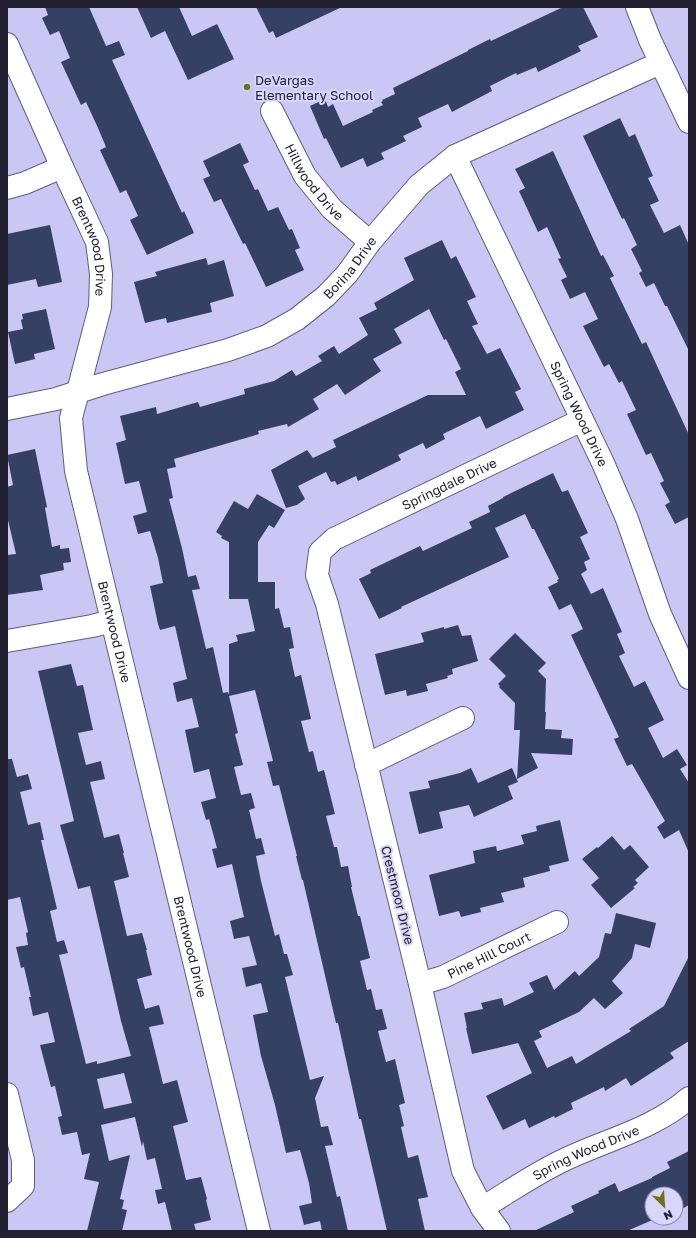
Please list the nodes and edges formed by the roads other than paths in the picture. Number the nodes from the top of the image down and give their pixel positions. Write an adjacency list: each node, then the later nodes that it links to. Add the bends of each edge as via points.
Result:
1 (637, 7): 3 (street)
2 (7, 44): 7 (street, Brentwood Drive)
3 (660, 63): 5 (street); 6 (street, Borina Drive)
4 (272, 111): 9 (street, Hillwood Drive, via 305,176 332,209)
5 (689, 122)
6 (455, 156): 9 (street, Borina Drive, via 419,185); 12 (street, Spring Wood Drive)
7 (62, 167): 8 (street); 10 (street, Brentwood Drive, via 97,242 101,274 100,307)
8 (7, 188)
9 (370, 242): 10 (street, Borina Drive, via 347,274 326,296 297,319 267,336 228,350)
10 (77, 392): 11 (street, Borina Drive); 14 (street, Brentwood Drive, via 71,424 76,471)
11 (7, 409)
12 (582, 420): 13 (street, Springdale Drive, via 334,539); 16 (street, Spring Wood Drive, via 627,519 660,614)
13 (320, 552): 18 (street, Crestmoor Drive, via 317,575 327,604)
14 (112, 621): 15 (street); 25 (street, Brentwood Drive)
15 (7, 641)
16 (689, 678)
17 (463, 718): 18 (street)
18 (366, 765): 20 (street, Crestmoor Drive)
19 (557, 922): 20 (street, Pine Hill Court, via 443,977)
20 (420, 984): 24 (street, Crestmoor Drive, via 463,1171)
21 (7, 1094): 23 (street, via 23,1160 23,1186)
22 (689, 1098): 24 (street, Spring Wood Drive, via 678,1108 629,1133 564,1160)
23 (7, 1201)
24 (482, 1208): 26 (street, Crestmoor Drive)
25 (259, 1231)
26 (499, 1231)

